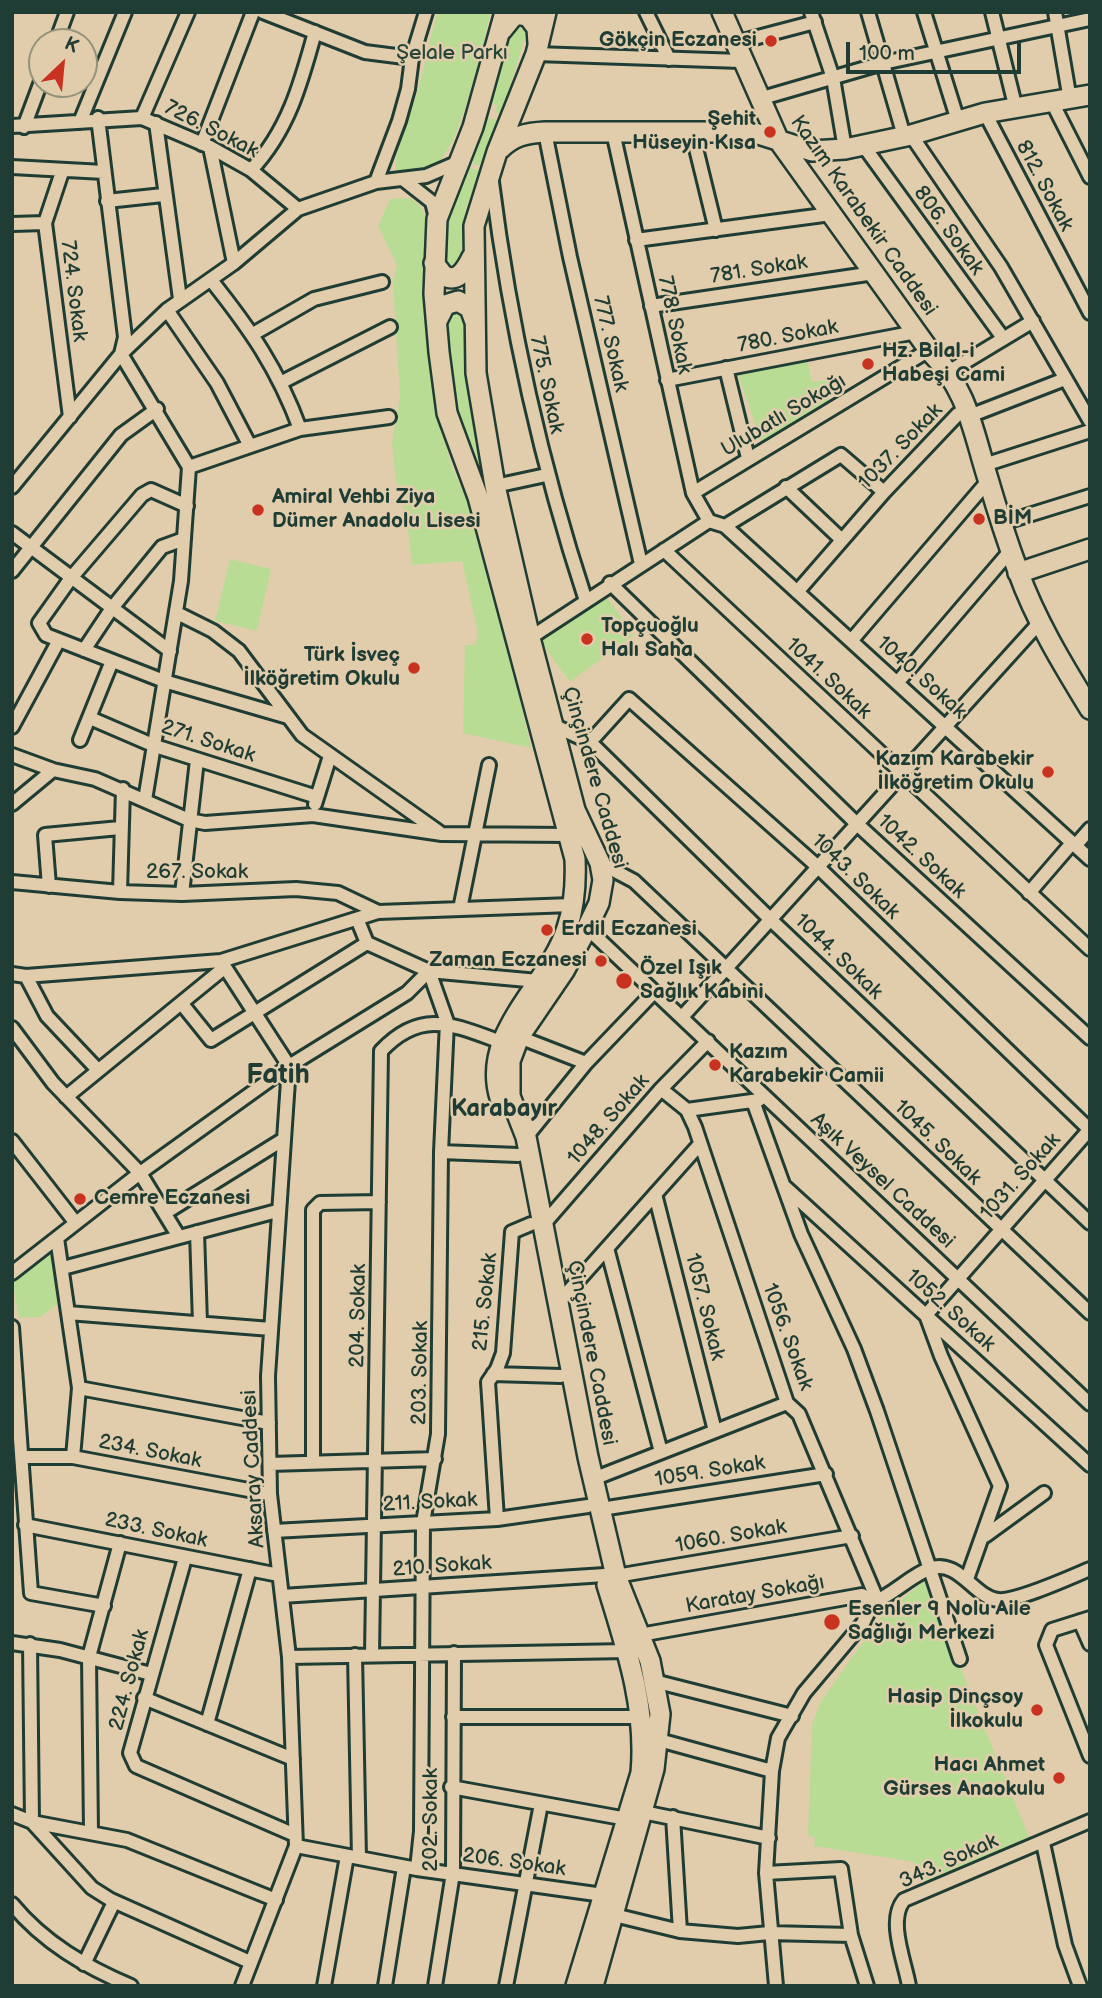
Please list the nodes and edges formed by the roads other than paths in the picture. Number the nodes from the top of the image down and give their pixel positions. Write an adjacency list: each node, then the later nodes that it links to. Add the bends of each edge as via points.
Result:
1 (125, 12): 35 (street)
2 (188, 12): 33 (street)
3 (253, 12): 43 (street)
4 (426, 12): 21 (street)
5 (546, 12): 18 (main road, Çinçindere Caddesi)
6 (646, 12): 22 (street)
7 (722, 12): 20 (main road, Kazım Karabekir Caddesi)
8 (868, 12): 23 (street)
9 (924, 12): 19 (street)
10 (992, 12): 17 (street)
11 (271, 14): 16 (street)
12 (813, 17): 20 (street); 24 (street)
13 (1056, 18): 14 (street); 17 (street); 29 (street)
14 (1090, 19)
15 (503, 22): 18 (main road, via 515,15 528,16 537,28); 46 (main road, Çinçindere Caddesi)
16 (315, 33): 21 (street, via 365,52); 48 (street, via 297,98 272,148)
17 (998, 36): 19 (street); 30 (street)
18 (537, 49): 22 (street); 26 (main road, Çinçindere Caddesi)
19 (937, 51): 23 (street); 34 (street)
20 (738, 52): 22 (street); 28 (main road, Kazım Karabekir Caddesi)
21 (412, 58): 54 (street, via 402,111)
22 (669, 59)
23 (883, 63): 24 (street); 41 (street)
24 (833, 78): 28 (street); 44 (street)
25 (1090, 95): 29 (main road)
26 (519, 96): 38 (main road, via 524,113); 45 (main road, Çinçindere Caddesi)
27 (32, 98): 37 (street)
28 (759, 99): 42 (main road, Kazım Karabekir Caddesi)
29 (1061, 102): 30 (main road); 52 (street)
30 (1016, 109): 31 (main road)
31 (985, 113): 34 (main road); 73 (street, 812. Sokak)
32 (98, 118): 33 (street, 726. Sokak); 35 (street, 726. Sokak); 50 (street)
33 (142, 118): 36 (street, 726. Sokak)
34 (958, 121): 41 (main road)
35 (80, 122): 37 (street, 726. Sokak)
36 (156, 123): 43 (street, 726. Sokak); 55 (street)
37 (18, 126)
38 (545, 132): 39 (main road); 45 (main road, via 509,139); 117 (street, 777. Sokak)
39 (613, 132): 40 (main road); 63 (street, 778. Sokak)
40 (692, 132): 42 (main road, via 752,132); 62 (street)
41 (908, 135): 44 (main road); 75 (street)
42 (779, 141): 44 (main road, via 813,151); 58 (main road, Kazım Karabekir Caddesi)
43 (206, 146): 48 (street, 726. Sokak); 65 (street)
44 (854, 147): 80 (street, 806. Sokak)
45 (497, 152): 51 (main road, Çinçindere Caddesi)
46 (461, 161): 53 (street); 59 (main road, Çinçindere Caddesi)
47 (12, 167): 49 (street)
48 (251, 170): 57 (street, 726. Sokak)
49 (62, 172): 50 (street); 61 (street, 724. Sokak)
50 (104, 172): 56 (street)
51 (490, 172): 64 (main road, Çinçindere Caddesi, via 474,226); 99 (street, 775. Sokak, via 505,283)
52 (1090, 177)
53 (404, 180): 54 (street); 59 (street, via 432,202)
54 (376, 183): 57 (street)
55 (163, 195): 56 (street); 70 (street)
56 (107, 201): 82 (street, via 125,337)
57 (298, 209): 65 (street)
58 (831, 214): 62 (street); 67 (main road, Kazım Karabekir Caddesi)
59 (437, 219): 66 (main road, Çinçindere Caddesi)
60 (12, 223): 61 (street)
61 (46, 223): 90 (street, 724. Sokak)
62 (716, 230): 63 (street)
63 (636, 240): 71 (street, 778. Sokak)
64 (472, 257): 66 (main road, via 456,278 443,275); 76 (main road, Çinçindere Caddesi)
65 (233, 263): 68 (street)
66 (434, 263): 74 (main road, Çinçindere Caddesi)
67 (874, 272): 71 (street, 781. Sokak); 78 (main road, Kazım Karabekir Caddesi)
68 (211, 280): 70 (street); 79 (street)
69 (382, 282): 79 (street, via 314,299)
70 (180, 299): 72 (street)
71 (651, 306): 86 (street, 778. Sokak)
72 (167, 310): 82 (street); 95 (street, via 217,383)
73 (1090, 313)
74 (437, 321): 76 (main road, via 445,305 458,301 470,308); 161 (main road, Çinçindere Caddesi, via 447,413 478,497)
75 (1033, 321): 80 (street); 85 (street)
76 (475, 323): 100 (main road, Çinçindere Caddesi, via 476,373)
77 (390, 327): 87 (street)
78 (916, 332): 81 (main road, Kazım Karabekir Caddesi); 83 (street, 780. Sokak)
79 (253, 334): 87 (street)
80 (1003, 338): 84 (street)
81 (929, 350): 84 (main road, Kazım Karabekir Caddesi); 96 (street, Ulubatlı Sokağı)
82 (121, 354): 88 (street); 90 (street)
83 (726, 369): 86 (street, 780. Sokak); 96 (street)
84 (950, 371): 89 (main road, Kazım Karabekir Caddesi)
85 (1065, 379): 89 (street, 1037. Sokak); 92 (street)
86 (667, 380): 103 (street, 778. Sokak)
87 (282, 382): 93 (street)
88 (157, 409): 97 (street); 113 (street, via 121,435)
89 (972, 415): 98 (main road, Kazım Karabekir Caddesi); 104 (street, 1037. Sokak, via 958,414)
90 (70, 417): 101 (street)
91 (389, 417): 93 (street)
92 (1090, 421)
93 (300, 429): 95 (street)
94 (1090, 430): 98 (street)
95 (250, 446): 97 (street)
96 (748, 458): 103 (street, Ulubatlı Sokağı)
97 (189, 467): 106 (street)
98 (986, 473): 108 (main road, Kazım Karabekir Caddesi); 129 (street)
99 (546, 475): 100 (street); 123 (street, 775. Sokak)
100 (495, 486): 127 (main road, Çinçindere Caddesi)
101 (12, 487)
102 (786, 487): 104 (street, via 841,455); 109 (street); 112 (street)
103 (693, 492): 107 (street, 778. Sokak)
104 (884, 492): 112 (street, 1037. Sokak)
105 (1090, 496): 108 (street)
106 (187, 506): 111 (street); 120 (street, via 151,490 142,495)
107 (709, 521): 109 (street); 115 (street)
108 (1003, 523): 116 (main road, Kazım Karabekir Caddesi)
109 (725, 526): 122 (street, 1040. Sokak)
110 (12, 533): 113 (street)
111 (184, 539): 124 (street, via 162,547); 125 (street)
112 (842, 540): 122 (street, 1037. Sokak)
113 (30, 546): 118 (street); 120 (street)
114 (1090, 549): 119 (main road)
115 (664, 550): 117 (street); 149 (street, 1041. Sokak)
116 (1011, 550): 119 (main road, Kazım Karabekir Caddesi); 134 (street)
117 (641, 564): 121 (street)
118 (12, 571)
119 (1018, 573): 126 (main road, Kazım Karabekir Caddesi)
120 (71, 579): 124 (street); 128 (street, via 39,623 46,635)
121 (610, 583): 123 (street); 156 (street, 1042. Sokak)
122 (797, 592): 129 (street, 1040. Sokak)
123 (586, 601): 127 (street)
124 (112, 608): 130 (street); 131 (street)
125 (177, 613): 131 (street); 136 (street, via 239,651)
126 (1040, 622): 135 (main road, Kazım Karabekir Caddesi); 140 (street)
127 (530, 638): 138 (main road, Çinçindere Caddesi)
128 (59, 640): 130 (street); 139 (street)
129 (850, 641): 134 (street, 1040. Sokak)
130 (84, 650): 132 (street)
131 (170, 651): 133 (street)
132 (112, 661): 133 (street); 137 (street)
133 (164, 681): 136 (street); 143 (street)
134 (897, 683): 140 (street, 1040. Sokak)
135 (1087, 697)
136 (288, 717): 145 (street, via 302,735)
137 (90, 718): 141 (street); 143 (street, 271. Sokak)
138 (555, 726): 142 (street, 1044. Sokak); 164 (main road, Çinçindere Caddesi, via 575,810)
139 (12, 727)
140 (945, 727): 149 (street); 162 (street, 1040. Sokak)
141 (80, 740)
142 (590, 742): 165 (street, 1043. Sokak, via 629,699); 174 (street, 1044. Sokak)
143 (155, 746): 146 (street, 271. Sokak); 152 (street)
144 (12, 755): 148 (street)
145 (330, 756): 151 (street); 159 (street)
146 (197, 760): 151 (street, 271. Sokak); 155 (street)
147 (489, 765): 160 (street)
148 (53, 771): 150 (street); 153 (street)
149 (901, 775): 156 (street); 169 (street, 1041. Sokak)
150 (123, 789): 152 (street); 157 (street)
151 (317, 797): 154 (street)
152 (145, 800): 155 (street)
153 (12, 804)
154 (313, 815): 155 (street); 159 (street)
155 (188, 820): 170 (street)
156 (857, 824): 165 (street); 191 (street, 1042. Sokak)
157 (120, 828): 167 (street, via 45,835); 168 (street)
158 (1090, 829): 162 (street)
159 (442, 834): 160 (street)
160 (476, 835): 161 (street); 172 (street)
161 (569, 835): 171 (main road, Çinçindere Caddesi, via 575,859)
162 (1074, 844): 163 (street, 1040. Sokak); 169 (street)
163 (1090, 859)
164 (600, 863): 176 (main road, Çinçindere Caddesi, via 603,880); 180 (street, 1045. Sokak, via 634,881)
165 (818, 867): 174 (street); 202 (street, 1043. Sokak)
166 (12, 882): 167 (street, 267. Sokak)
167 (49, 886): 168 (street, 267. Sokak)
168 (120, 892): 170 (street, 267. Sokak)
169 (1029, 893): 178 (street, 1041. Sokak)
170 (182, 894): 173 (street, 267. Sokak, via 296,889 338,893)
171 (572, 905): 172 (street); 184 (main road, Çinçindere Caddesi, via 562,939)
172 (460, 909): 173 (street)
173 (378, 912): 175 (street)
174 (770, 919): 180 (street); 209 (street, 1044. Sokak)
175 (359, 921): 177 (street); 179 (street, via 276,942)
176 (587, 928): 185 (street, Aşık Veysel Caddesi); 192 (main road, Çinçindere Caddesi, via 564,971)
177 (367, 943): 181 (street); 187 (street)
178 (1090, 949)
179 (222, 965): 183 (street); 186 (street); 187 (street)
180 (726, 968): 188 (street); 218 (street, 1045. Sokak)
181 (429, 971): 184 (street); 189 (street, 203. Sokak); 195 (street, via 407,993)
182 (12, 974): 183 (street)
183 (26, 976): 196 (street, via 47,1016)
184 (538, 981): 192 (main road, Çinçindere Caddesi)
185 (654, 992): 188 (street, Aşık Veysel Caddesi); 194 (street)
186 (182, 1004): 187 (street, via 211,1040); 196 (street)
187 (255, 1012): 195 (street)
188 (681, 1017): 193 (street, Aşık Veysel Caddesi)
189 (447, 1022): 192 (street); 207 (street, 203. Sokak); 212 (street, 204. Sokak, via 415,1026 381,1051)
190 (12, 1028): 198 (street)
191 (1090, 1038)
192 (510, 1040): 194 (street); 206 (main road, Çinçindere Caddesi, via 495,1083)
193 (708, 1041): 197 (street, 1048. Sokak); 199 (street, Aşık Veysel Caddesi)
194 (586, 1063): 206 (street)
195 (289, 1066): 203 (street, Aksaray Caddesi); 208 (street)
196 (97, 1069): 198 (street)
197 (661, 1089): 201 (street); 217 (street, 1048. Sokak)
198 (66, 1097): 208 (street)
199 (767, 1099): 200 (street); 225 (street, Aşık Veysel Caddesi)
200 (753, 1101): 201 (street); 210 (street)
201 (687, 1110): 205 (street, 1056. Sokak)
202 (1090, 1130): 209 (street, 1031. Sokak)
203 (284, 1139): 213 (street, Aksaray Caddesi); 214 (street)
204 (12, 1141): 215 (street)
205 (700, 1144): 211 (street); 236 (street, 1056. Sokak)
206 (522, 1146): 207 (street); 217 (main road, Çinçindere Caddesi)
207 (441, 1152): 244 (street, 203. Sokak, via 441,1351)
208 (140, 1174): 214 (street); 215 (street)
209 (1043, 1179): 216 (street, 1044. Sokak); 218 (street, 1031. Sokak)
210 (783, 1186): 229 (street, 1052. Sokak); 263 (street, via 854,1349)
211 (655, 1194): 222 (street); 239 (street, 1057. Sokak)
212 (379, 1202): 243 (street, 204. Sokak); 245 (street, via 320,1203 313,1210)
213 (277, 1211): 219 (street); 232 (street, Aksaray Caddesi)
214 (165, 1213): 220 (street)
215 (75, 1222): 221 (street)
216 (1090, 1223)
217 (537, 1225): 226 (main road, Çinçindere Caddesi); 233 (street, 215. Sokak, via 512,1232 503,1353); 234 (main road, Çinçindere Caddesi)
218 (999, 1229): 225 (street, 1031. Sokak); 228 (street, 1045. Sokak)
219 (197, 1232): 220 (street); 230 (street)
220 (179, 1237): 224 (street)
221 (57, 1238): 223 (street); 224 (street)
222 (607, 1248): 226 (street); 240 (street)
223 (14, 1267)
224 (63, 1268): 227 (street)
225 (957, 1278): 229 (street, 1031. Sokak); 237 (street, Aşık Veysel Caddesi)
226 (558, 1303): 249 (main road, Çinçindere Caddesi)
227 (68, 1313): 230 (street); 235 (street)
228 (1090, 1313)
229 (926, 1315): 247 (street, 1052. Sokak); 260 (street, via 1000,1486)
230 (200, 1323): 232 (street)
231 (12, 1327): 241 (street)
232 (271, 1329): 238 (street, Aksaray Caddesi)
233 (493, 1374): 234 (street); 254 (street, 215. Sokak, via 488,1382)
234 (561, 1376): 253 (main road, Çinçindere Caddesi)
235 (79, 1388): 238 (street); 242 (street)
236 (788, 1403): 239 (street); 248 (street, 1056. Sokak, via 799,1414)
237 (1090, 1404)
238 (269, 1423): 246 (street, Aksaray Caddesi)
239 (715, 1431): 240 (street)
240 (661, 1452): 249 (street)
241 (22, 1457): 242 (street, 234. Sokak); 252 (street)
242 (73, 1457): 251 (street, 234. Sokak)
243 (377, 1459): 244 (street); 245 (street); 257 (street, 204. Sokak)
244 (435, 1459): 255 (street, 203. Sokak)
245 (313, 1462): 246 (street)
246 (270, 1464): 251 (street, Aksaray Caddesi)
247 (1090, 1465)
248 (825, 1474): 253 (street, 1059. Sokak); 259 (street, 1056. Sokak)
249 (593, 1479): 253 (main road, Çinçindere Caddesi)
250 (1044, 1493): 260 (street)
251 (270, 1494): 258 (street, Aksaray Caddesi)
252 (18, 1497): 256 (street)
253 (594, 1507): 254 (street, 211. Sokak); 267 (main road, Çinçindere Caddesi)
254 (497, 1519): 255 (street, 211. Sokak)
255 (423, 1523): 257 (street, 211. Sokak); 269 (street, 203. Sokak)
256 (25, 1525): 261 (street, 233. Sokak); 273 (street, via 31,1593)
257 (374, 1525): 258 (street, 211. Sokak); 270 (street, 204. Sokak)
258 (274, 1531): 266 (street, Aksaray Caddesi)
259 (852, 1536): 267 (street, 1060. Sokak); 272 (street, 1056. Sokak)
260 (985, 1536): 268 (street)
261 (120, 1544): 262 (street, 233. Sokak); 273 (street)
262 (185, 1558): 264 (street, 233. Sokak); 286 (street, 224. Sokak)
263 (930, 1568): 268 (street, via 953,1570); 272 (street); 285 (street)
264 (250, 1569): 266 (street, 233. Sokak); 292 (street)
265 (1090, 1569): 268 (street, via 1002,1601 984,1597)
266 (279, 1575): 271 (street, Aksaray Caddesi)
267 (610, 1575): 269 (street, 210. Sokak); 276 (main road, Çinçindere Caddesi)
268 (967, 1578)
269 (422, 1588): 270 (street, 210. Sokak); 279 (street, 203. Sokak)
270 (374, 1591): 271 (street, 210. Sokak); 282 (street, 204. Sokak)
271 (282, 1596): 284 (street, Aksaray Caddesi)
272 (874, 1602): 276 (street, Karatay Sokağı, via 862,1595); 289 (street, via 863,1623 804,1693)
273 (104, 1606): 283 (street)
274 (1085, 1620): 278 (street); 294 (street, via 1052,1630 1046,1645)
275 (12, 1643): 277 (street)
276 (634, 1643): 280 (street, Karatay Sokağı); 287 (main road, Çinçindere Caddesi); 291 (main road, Çinçindere Caddesi)
277 (30, 1644): 283 (street); 302 (street)
278 (1090, 1644)
279 (423, 1653): 280 (street, Karatay Sokağı); 282 (street, Karatay Sokağı); 309 (street, 203. Sokak, via 421,1831)
280 (454, 1653): 290 (street, 202. Sokak)
281 (355, 1656): 282 (street, Karatay Sokağı); 284 (street, Karatay Sokağı); 308 (street)
282 (372, 1656)
283 (89, 1657): 286 (street); 304 (street)
284 (289, 1657): 295 (street, Aksaray Caddesi)
285 (960, 1659)
286 (151, 1674): 288 (street, 224. Sokak)
287 (654, 1681): 289 (street); 293 (main road, Çinçindere Caddesi)
288 (144, 1698): 292 (street); 306 (street, 224. Sokak, via 130,1753 136,1766)
289 (792, 1716): 296 (street, via 778,1738)
290 (453, 1717): 291 (street); 297 (street, 202. Sokak)
291 (641, 1717): 300 (main road, Çinçindere Caddesi, via 644,1738)
292 (207, 1724): 295 (street)
293 (659, 1740): 296 (street); 300 (main road, Çinçindere Caddesi)
294 (1090, 1756)
295 (293, 1759): 306 (street, Aksaray Caddesi)
296 (772, 1771): 305 (street)
297 (451, 1787): 298 (street); 310 (street, 202. Sokak)
298 (541, 1804): 300 (street); 312 (street)
299 (12, 1814): 302 (street)
300 (635, 1816): 301 (street); 315 (main road, Çinçindere Caddesi)
301 (673, 1817): 305 (street); 317 (street)
302 (32, 1822): 304 (street); 314 (street, via 92,1888)
303 (1089, 1823): 307 (street, 343. Sokak)
304 (91, 1832): 313 (street, via 127,1840)
305 (769, 1838): 311 (street)
306 (296, 1840): 308 (street, 206. Sokak); 313 (street, Aksaray Caddesi)
307 (1043, 1843): 332 (street, 343. Sokak, via 904,1900 896,1919); 333 (street, via 1065,1945)
308 (353, 1857): 309 (street, 206. Sokak); 324 (street)
309 (410, 1868): 310 (street, 206. Sokak); 325 (street, 203. Sokak)
310 (453, 1873): 312 (street, 206. Sokak); 326 (street, 202. Sokak)
311 (766, 1873): 318 (street); 319 (street, via 841,1869)
312 (525, 1885): 315 (street, 206. Sokak); 327 (street)
313 (276, 1900): 320 (street, Aksaray Caddesi)
314 (114, 1902): 320 (street); 321 (street)
315 (605, 1907): 317 (street, 206. Sokak); 328 (main road, Çinçindere Caddesi); 329 (main road, Çinçindere Caddesi)
316 (14, 1912): 321 (street)
317 (680, 1931): 318 (street, 206. Sokak, via 738,1936)
318 (769, 1933): 319 (street, 206. Sokak); 330 (street)
319 (851, 1936): 331 (street)
320 (250, 1962): 323 (street, Aksaray Caddesi)
321 (84, 1965): 322 (street)
322 (131, 1986)
323 (242, 1986)
324 (324, 1986)
325 (385, 1986)
326 (435, 1986)
327 (506, 1986)
328 (576, 1986)
329 (593, 1986)
330 (776, 1986)
331 (867, 1986)
332 (909, 1986)
333 (1080, 1986)

